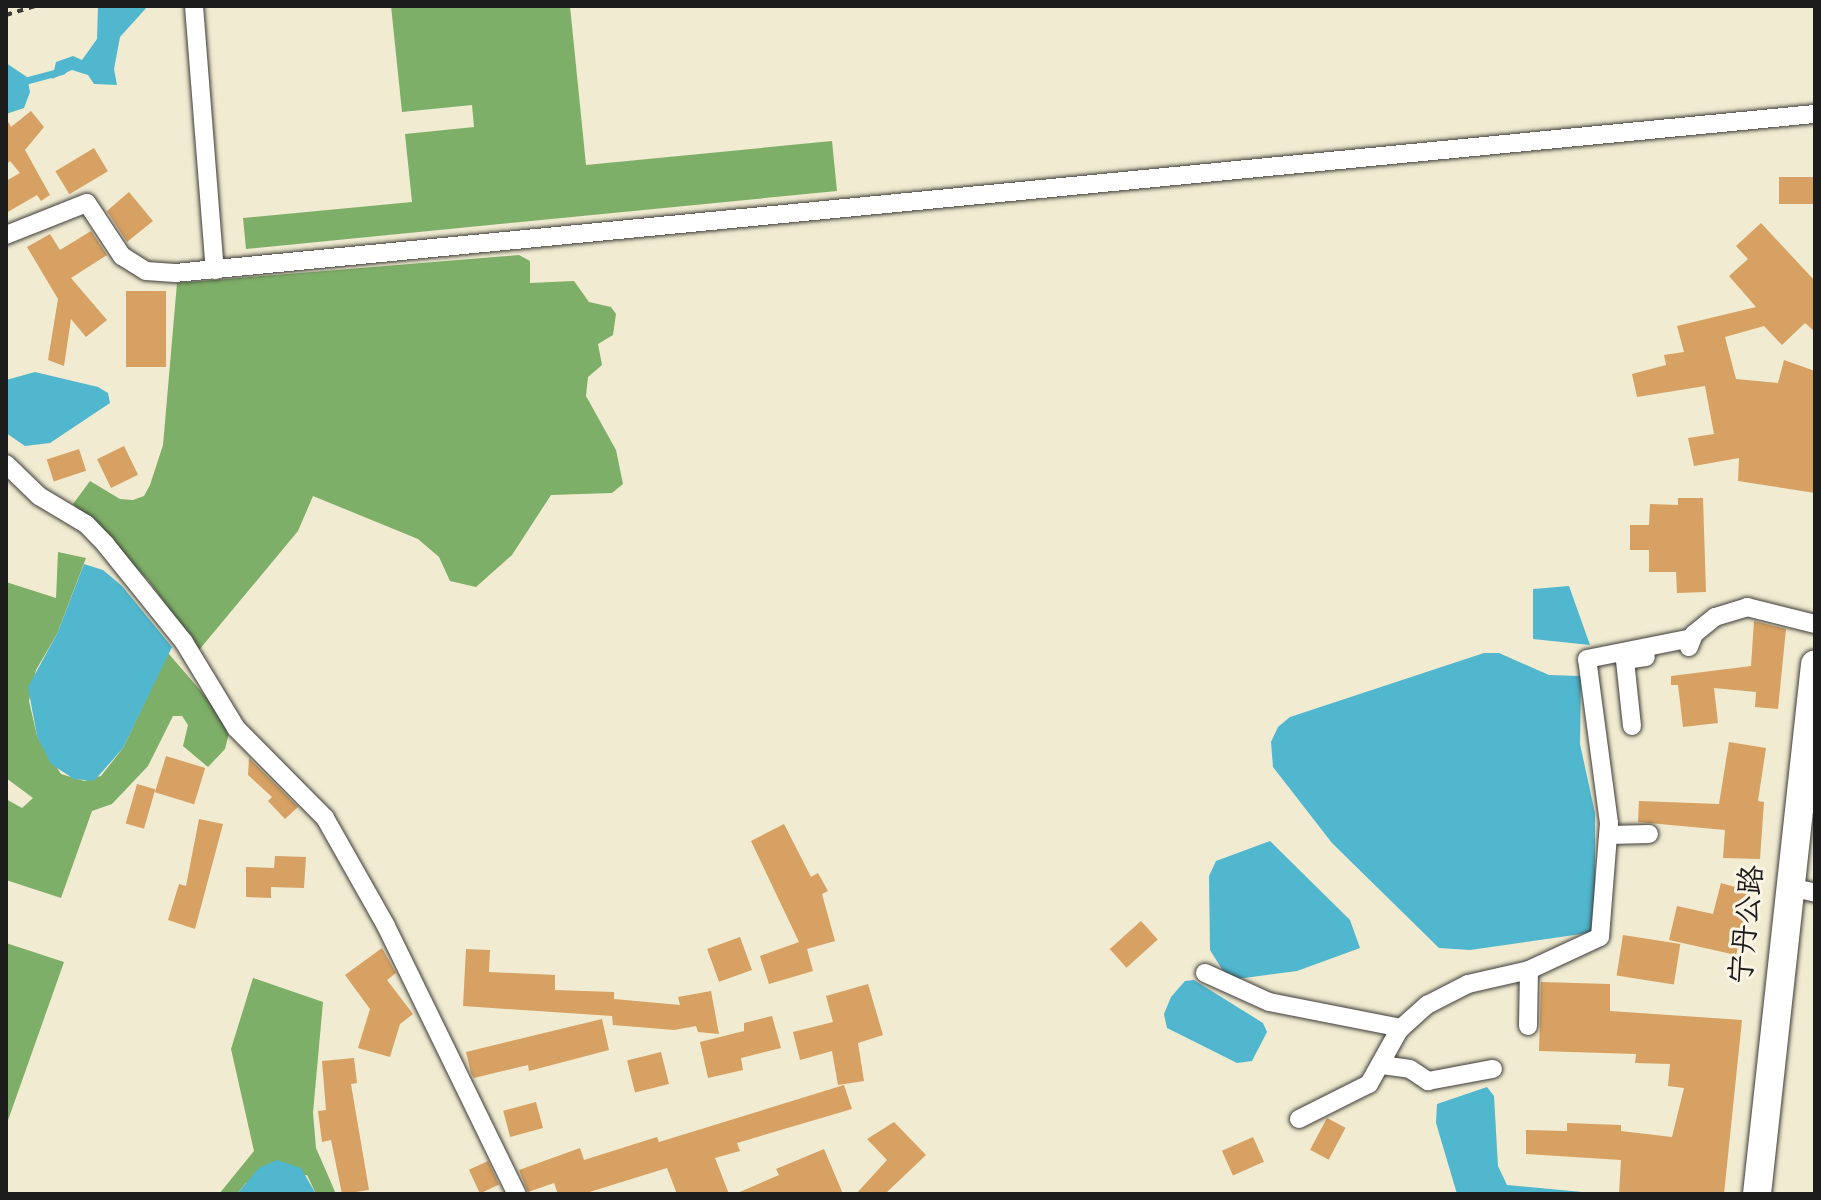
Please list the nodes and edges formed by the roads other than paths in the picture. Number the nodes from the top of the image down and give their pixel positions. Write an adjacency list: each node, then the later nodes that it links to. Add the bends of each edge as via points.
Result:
1 (194, 6): 4 (street)
2 (1815, 114): 4 (street)
3 (6, 235): 4 (street, via 87,203 122,256 146,271)
4 (215, 270)
5 (6, 464): 20 (street, via 39,496 86,524 106,545 184,642 236,728 325,818 386,926)
6 (1815, 624): 7 (street, via 1747,607 1715,617)
7 (1692, 638): 9 (street, via 1688,649 1625,660); 11 (street, via 1587,659)
8 (1815, 664): 12 (main road, 宁丹公路)
9 (1632, 726)
10 (1649, 834): 11 (street)
11 (1609, 835): 13 (street, via 1600,937)
12 (1802, 890): 21 (main road, 宁丹公路)
13 (1529, 970): 15 (street); 16 (street, via 1468,984 1427,1005)
14 (1205, 973): 16 (street, via 1269,1002)
15 (1528, 1026)
16 (1401, 1028): 17 (street)
17 (1382, 1065): 18 (street, via 1410,1069 1428,1081); 19 (street, via 1369,1084)
18 (1493, 1069)
19 (1299, 1119)
20 (517, 1194)
21 (1757, 1194)

